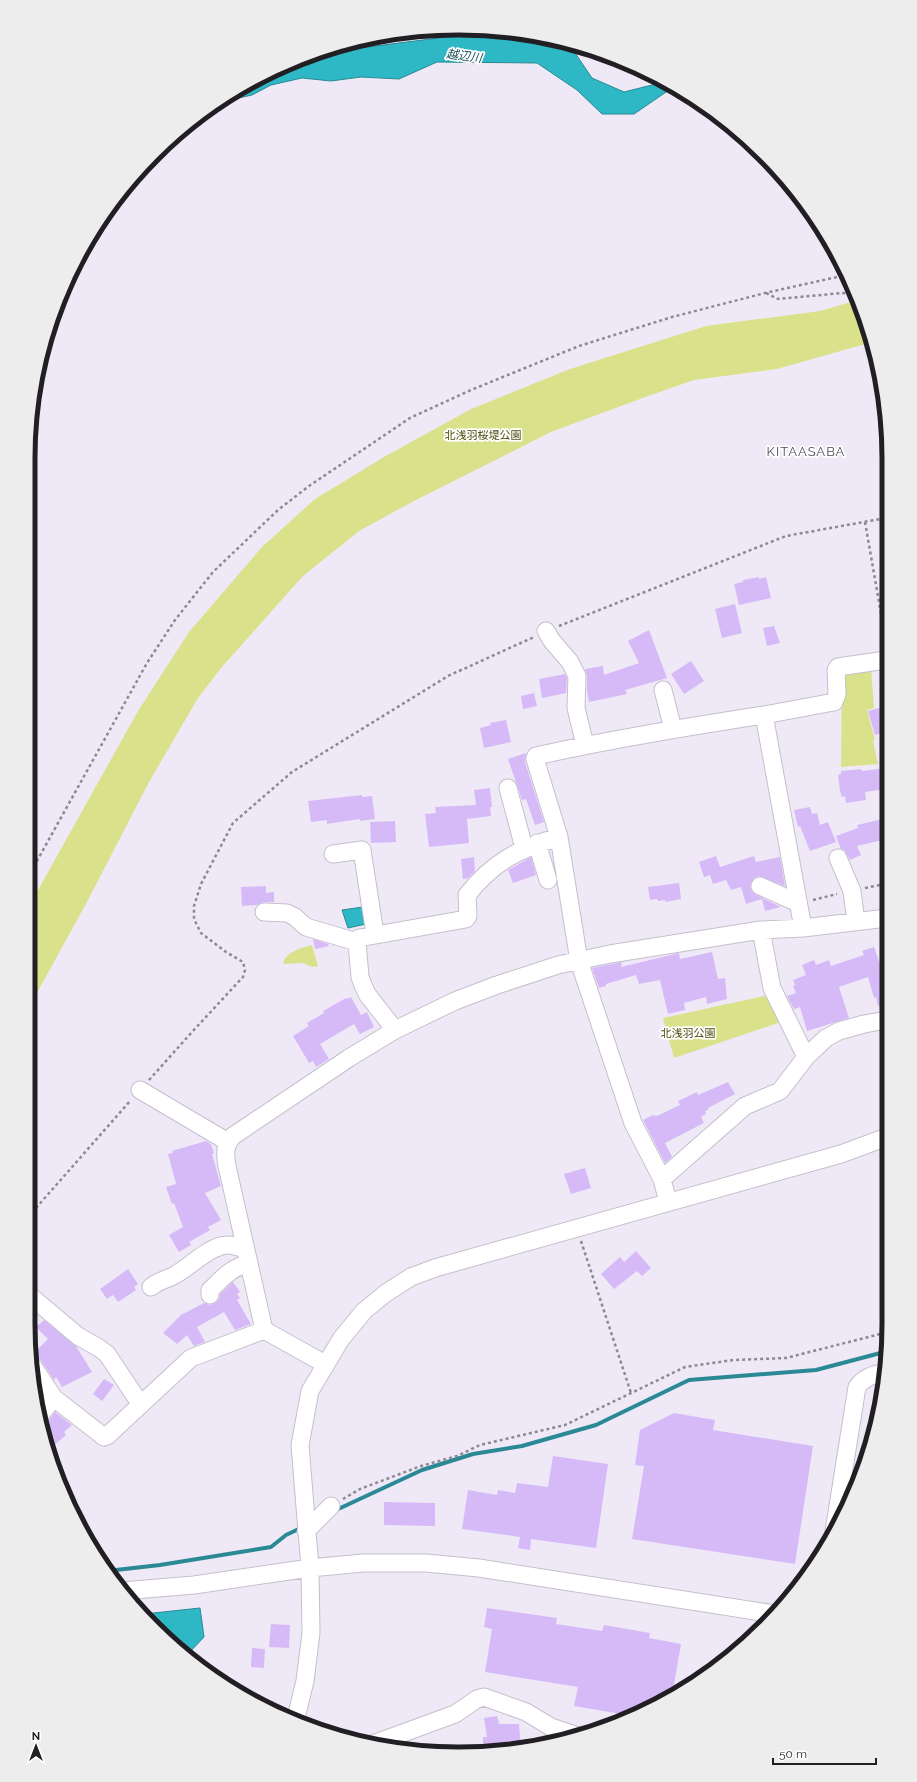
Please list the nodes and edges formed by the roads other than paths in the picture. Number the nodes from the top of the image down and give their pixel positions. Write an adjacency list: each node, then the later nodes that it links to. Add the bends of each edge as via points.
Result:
1 (546, 631): 6 (street, via 570,662 577,676 576,708)
2 (882, 661): 4 (street, via 838,667 837,694 834,702)
3 (663, 690): 5 (street)
4 (764, 715): 5 (street); 14 (street)
5 (673, 729): 6 (street)
6 (585, 746): 8 (street, via 536,756 535,759)
7 (508, 788): 9 (street)
8 (559, 837): 9 (street); 22 (street)
9 (530, 845): 12 (street); 20 (street, via 493,868 472,889 468,895 466,919)
10 (333, 854): 20 (street, via 362,850)
11 (838, 858): 17 (street, via 852,891)
12 (548, 880)
13 (760, 886): 14 (street)
14 (798, 903): 18 (street)
15 (264, 912): 21 (street, via 287,913 306,927)
16 (882, 919): 17 (street)
17 (856, 922): 18 (street)
18 (803, 928): 19 (street)
19 (761, 930): 22 (street); 25 (street, via 772,988)
20 (376, 934): 21 (street, via 359,938)
21 (357, 942): 24 (street, via 363,985)
22 (580, 961): 24 (street, via 558,965 462,998); 29 (street, via 633,1123)
23 (882, 1021): 25 (street, via 839,1031 826,1038)
24 (395, 1030): 28 (street, via 245,1126)
25 (806, 1058): 29 (street, via 780,1091 745,1106)
26 (140, 1090): 28 (street)
27 (882, 1139): 30 (street, via 841,1154)
28 (228, 1142): 31 (street, via 225,1152 227,1166)
29 (662, 1179): 30 (street)
30 (668, 1202): 36 (street, via 435,1268 411,1278 386,1293 364,1311)
31 (247, 1256): 32 (street, via 231,1245 222,1245); 33 (street, via 210,1290); 35 (street)
32 (151, 1287)
33 (210, 1295)
34 (35, 1300): 40 (street, via 78,1336 107,1354)
35 (264, 1330): 36 (street); 40 (street, via 191,1358)
36 (325, 1364): 44 (street, via 310,1391 300,1445)
37 (879, 1374): 42 (street, via 868,1376 857,1387)
38 (39, 1375): 39 (street)
39 (54, 1398): 40 (street, via 104,1437); 41 (street)
40 (141, 1405)
41 (44, 1410)
42 (845, 1497)
43 (331, 1506): 44 (street)
44 (306, 1531): 45 (street)
45 (310, 1568): 46 (street, via 194,1585); 47 (street, via 363,1563 426,1563 494,1570); 48 (street, via 311,1633 305,1681)
46 (130, 1590)
47 (768, 1613)
48 (297, 1715)
49 (569, 1733): 50 (street, via 551,1727 526,1712 484,1697 454,1714)
50 (384, 1740)

